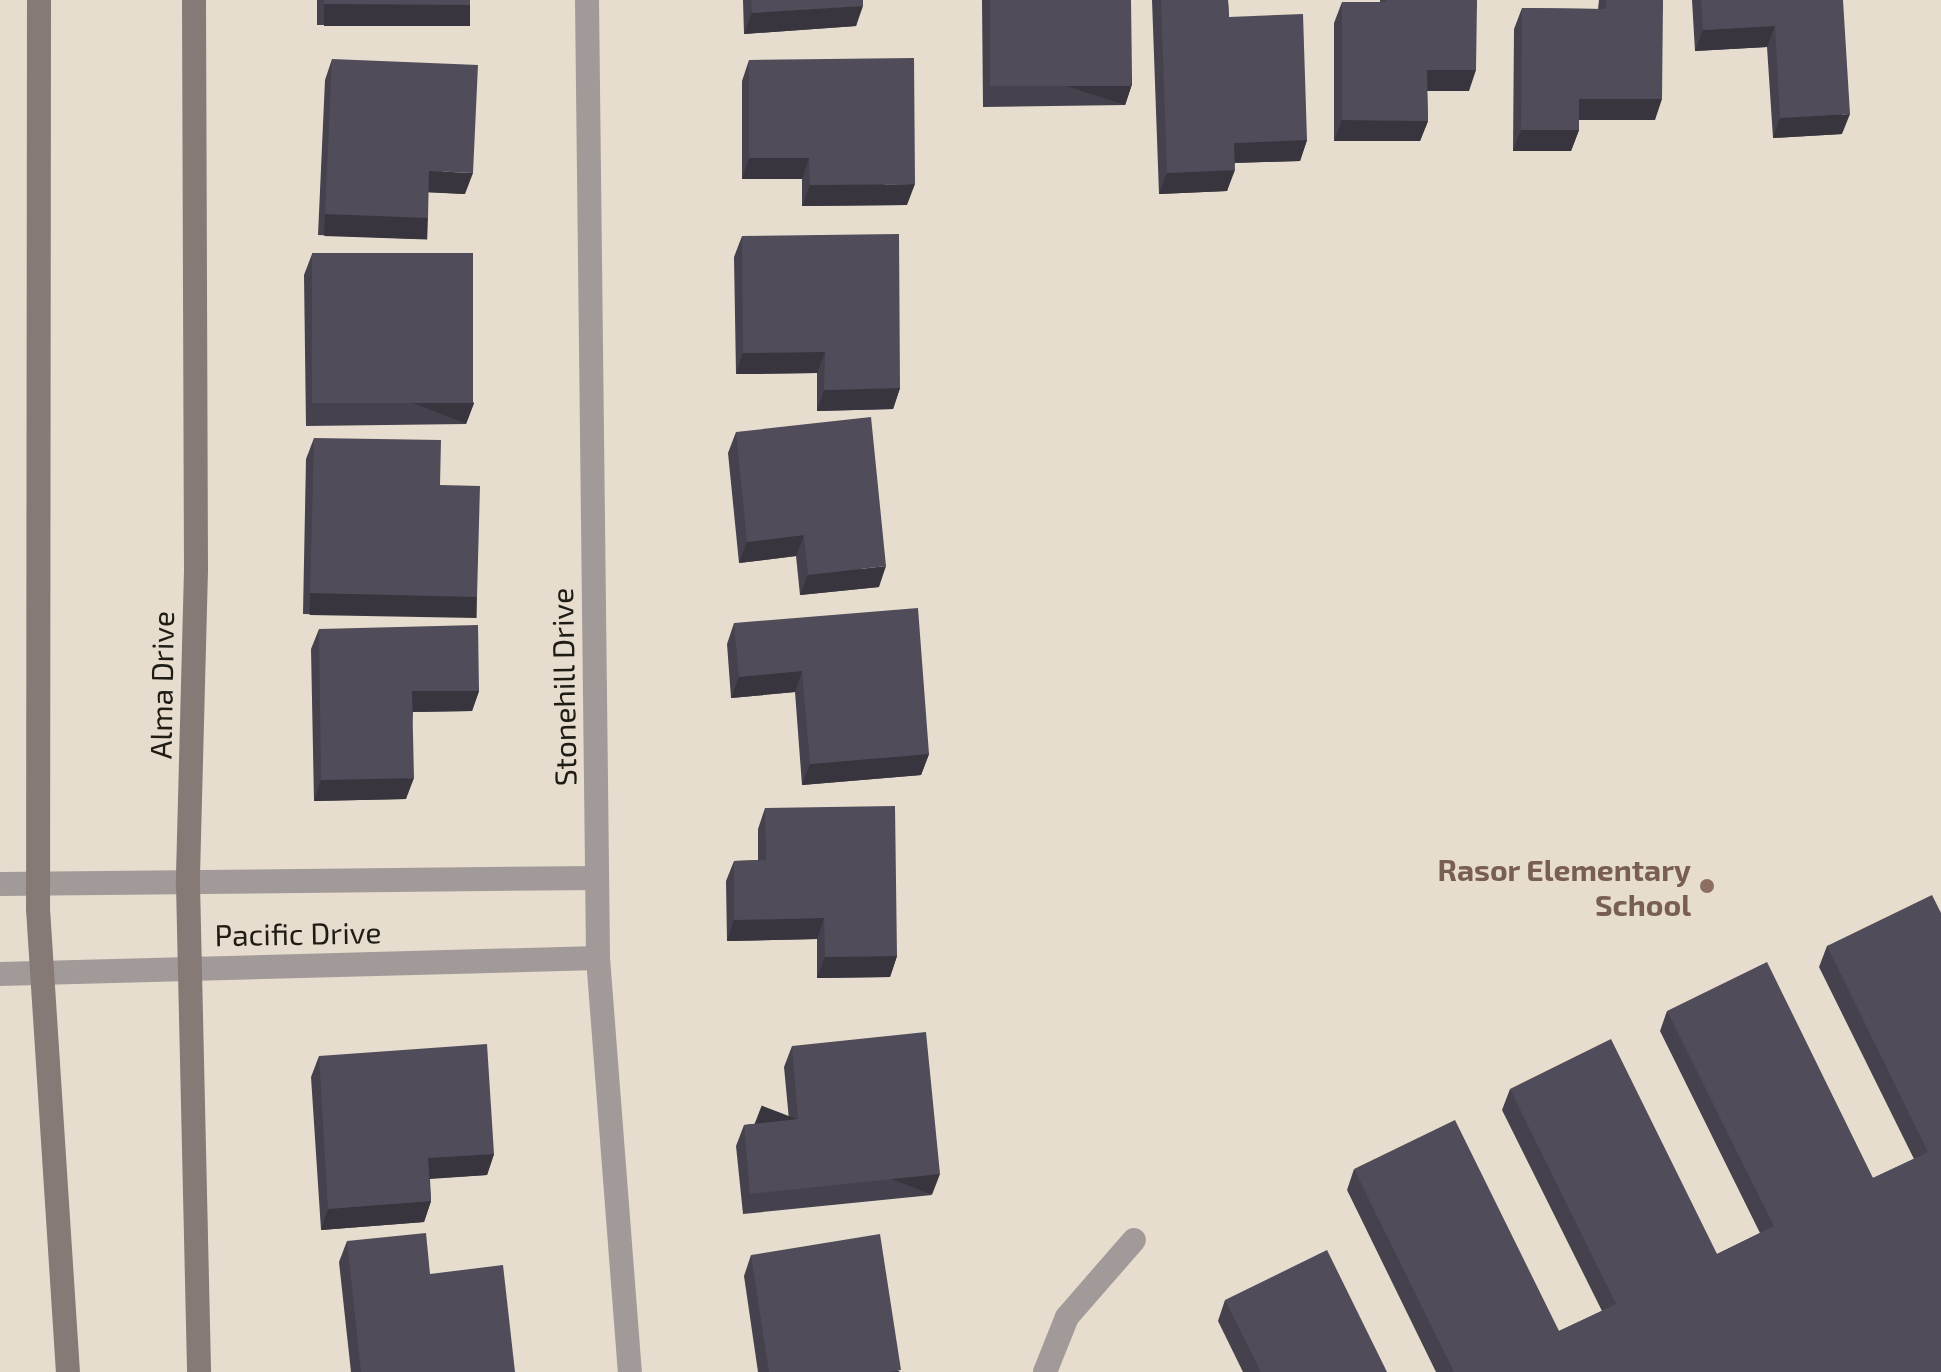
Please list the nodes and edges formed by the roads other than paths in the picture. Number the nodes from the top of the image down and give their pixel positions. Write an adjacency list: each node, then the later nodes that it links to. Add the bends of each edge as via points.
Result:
1 (39, 0): 6 (main road)
2 (194, 0): 7 (main road, Alma Drive, via 196,570)
3 (587, 0): 4 (street, Stonehill Drive)
4 (597, 878): 7 (street, Pacific Drive); 8 (street, Stonehill Drive)
5 (0, 884): 6 (street, Pacific Drive)
6 (39, 884): 7 (street, Pacific Drive); 10 (main road)
7 (188, 884): 9 (main road, Alma Drive)
8 (598, 958): 9 (street, Pacific Drive); 15 (street, Stonehill Drive)
9 (191, 967): 10 (street, Pacific Drive); 14 (main road, Alma Drive)
10 (43, 970): 11 (street, Pacific Drive); 13 (main road)
11 (0, 974)
12 (1134, 1240): 16 (street, via 1067,1317)
13 (68, 1372)
14 (199, 1372)
15 (630, 1372)
16 (1045, 1372)

